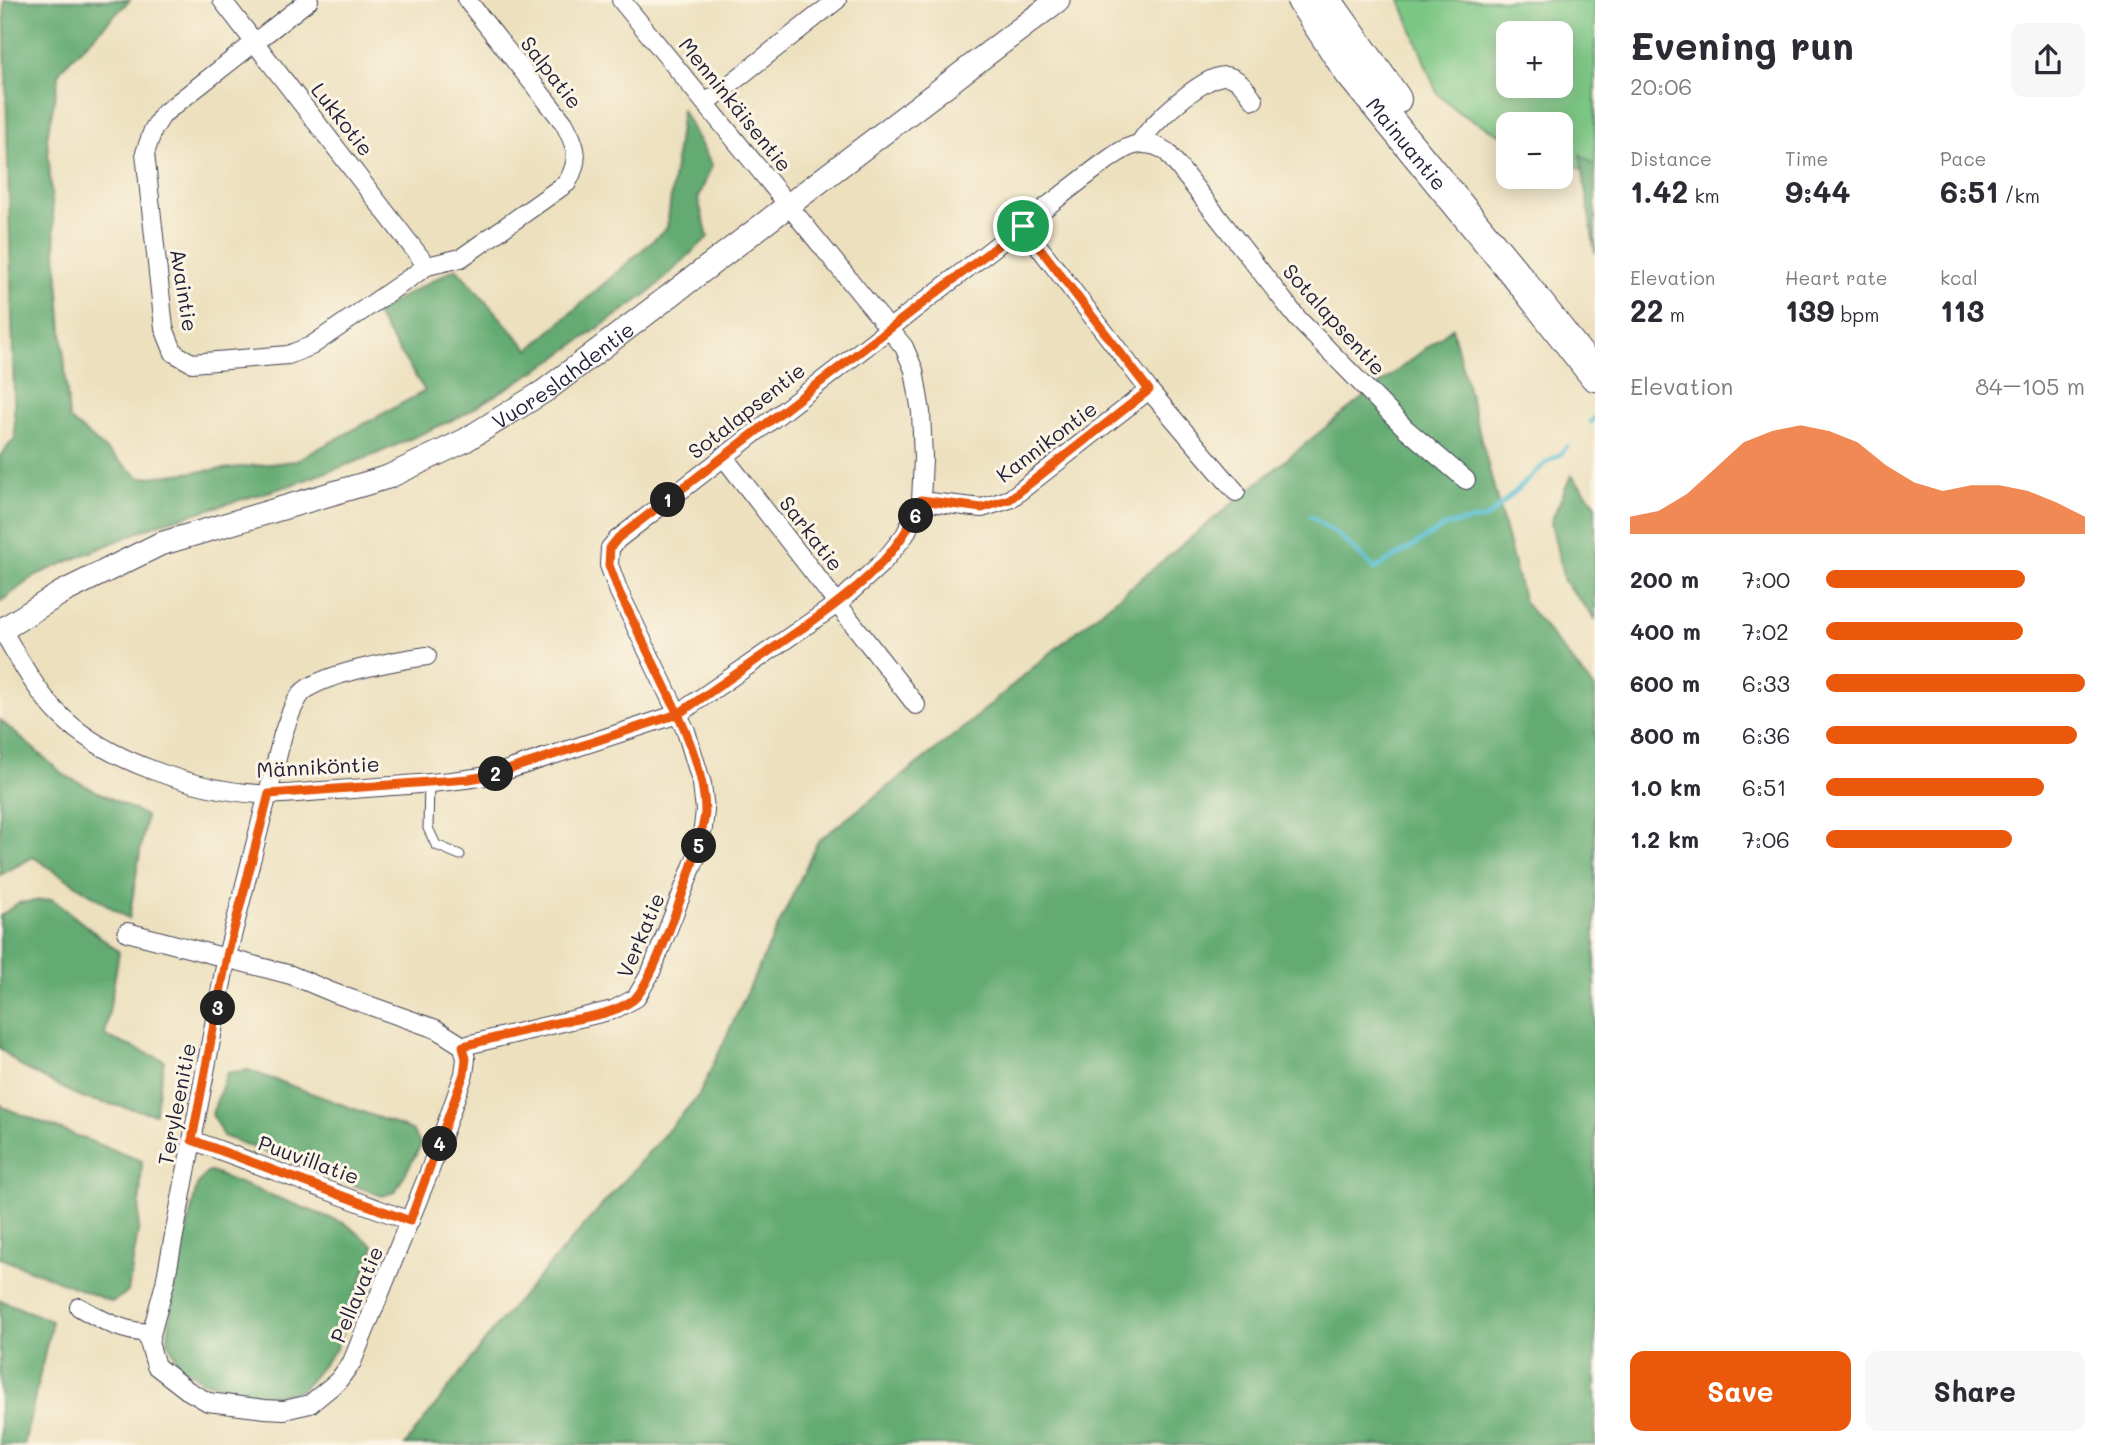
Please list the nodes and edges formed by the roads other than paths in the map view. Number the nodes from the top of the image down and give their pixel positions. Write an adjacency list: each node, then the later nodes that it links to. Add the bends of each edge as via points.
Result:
1 (222, 0): 9 (street, Lukkotie)
2 (309, 0): 9 (street)
3 (467, 0): 15 (street, Salpatie, via 564,123 574,143 576,166 567,183 471,252)
4 (621, 0): 11 (street, Menninkäisentie)
5 (836, 0): 11 (street)
6 (1058, 0): 13 (street, Vuoreslahdentie)
7 (1302, 0): 16 (highway, Mainuantie, via 1350,73)
8 (1326, 0): 16 (highway, Mainuantie, via 1433,148)
9 (255, 42): 15 (street, Lukkotie); 15 (street, Avaintie, via 163,114 145,153 164,328 174,352 192,363 288,355 311,346)
10 (1254, 100): 12 (street, via 1234,78 1210,78 1154,123)
11 (706, 103): 13 (street, Menninkäisentie)
12 (1148, 144): 14 (street, Sotalapsentie, via 1125,148); 21 (street, Sotalapsentie, via 1167,152 1307,328 1405,428)
13 (788, 204): 17 (street); 25 (street, Vuoreslahdentie, via 546,390 464,441 385,478 160,544 61,593)
14 (1023, 226): 17 (street, Sotalapsentie); 19 (street)
15 (427, 266)
16 (1521, 281): 18 (highway, Mainuantie)
17 (890, 328): 20 (street, Sotalapsentie); 23 (street, via 914,370 921,412)
18 (1595, 376)
19 (1149, 390): 22 (street); 23 (street, Kannikontie, via 1010,499 982,508)
20 (723, 456): 24 (street, Sarkatie); 28 (street, Sotalapsentie, via 610,548 609,565 619,592)
21 (1466, 480)
22 (1236, 492)
23 (921, 500): 24 (street, via 905,535)
24 (837, 604): 27 (street, Sarkatie); 28 (street)
25 (1, 630): 30 (street, Männiköntie, via 44,697 86,737 186,780)
26 (427, 656): 30 (street, Teryleenitie, via 318,681 302,693 283,734)
27 (916, 705)
28 (678, 714): 29 (street, Männiköntie, via 492,775); 34 (street, Verkatie, via 702,784 703,828 643,990 612,1010)
29 (429, 783): 30 (street, Männiköntie); 31 (lane, via 428,828 436,845)
30 (269, 794): 33 (street, Teryleenitie)
31 (460, 855)
32 (127, 932): 33 (street)
33 (227, 956): 34 (street, via 436,1028); 35 (street, Teryleenitie)
34 (463, 1046): 36 (street, Pellavatie, via 464,1074)
35 (192, 1140): 36 (street, Puuvillatie); 38 (street, Teryleenitie)
36 (410, 1221): 38 (street, Pellavatie, via 352,1362 338,1381 310,1404 284,1410 208,1402 156,1366)
37 (79, 1307): 38 (street, via 106,1323)
38 (150, 1337)

